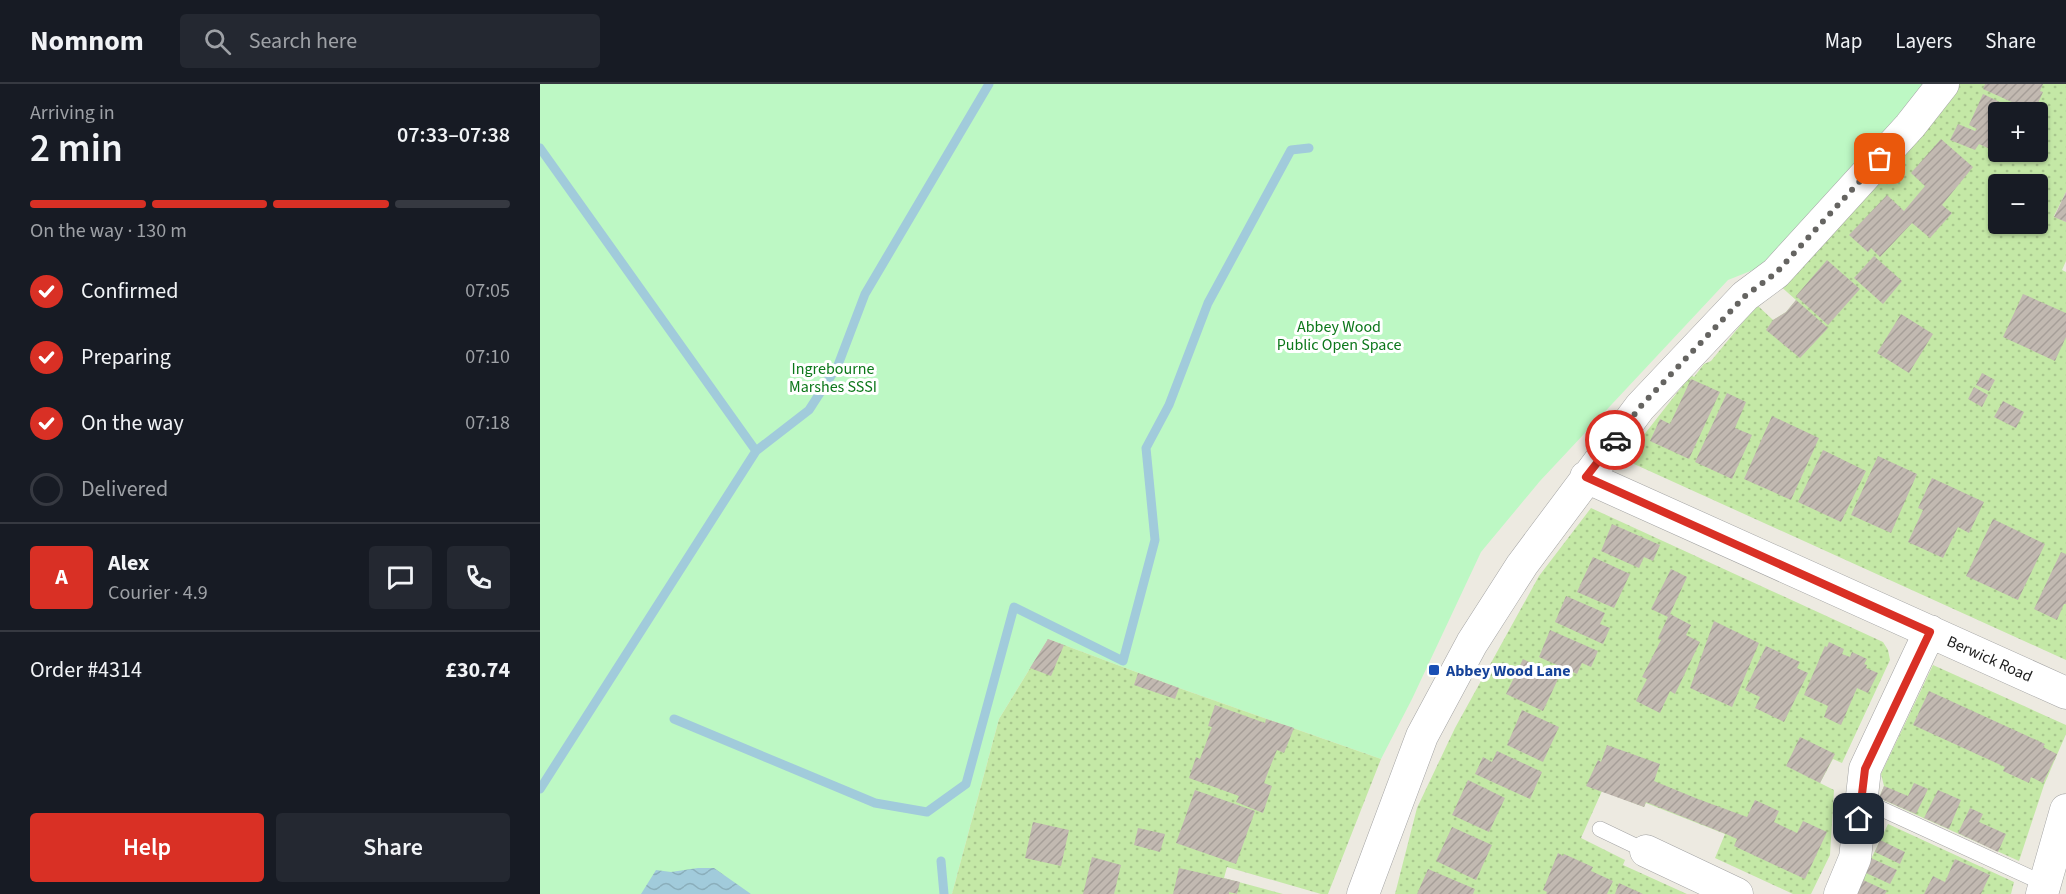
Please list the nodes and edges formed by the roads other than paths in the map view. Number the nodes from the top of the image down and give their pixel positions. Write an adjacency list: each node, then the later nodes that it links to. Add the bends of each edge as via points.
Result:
1 (1943, 84): 2 (street, via 1910,126 1776,273 1745,296 1640,407)
2 (1586, 477): 3 (street, Berwick Road); 10 (street, via 1478,634 1422,736)
3 (1930, 632): 4 (street, Berwick Road); 5 (street, via 1865,769)
4 (2066, 693)
5 (1862, 800): 9 (lane); 12 (street, via 1855,858)
6 (2066, 810): 9 (street)
7 (1600, 830): 8 (lane)
8 (1646, 851): 11 (street)
9 (2050, 883)
10 (1363, 894)
11 (1737, 894)
12 (1840, 894)

